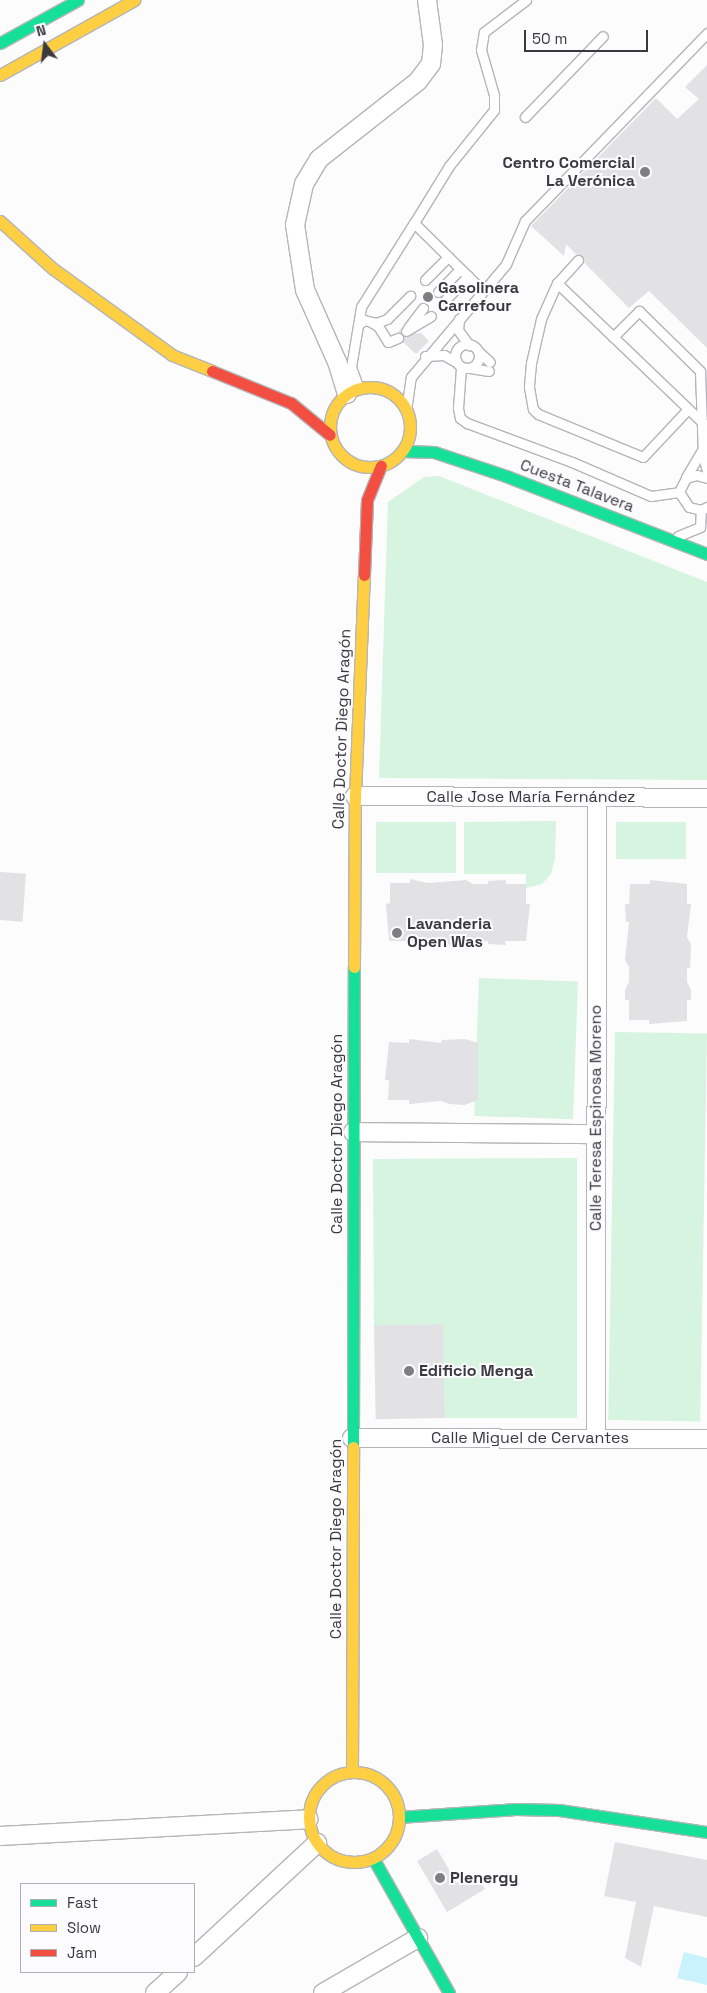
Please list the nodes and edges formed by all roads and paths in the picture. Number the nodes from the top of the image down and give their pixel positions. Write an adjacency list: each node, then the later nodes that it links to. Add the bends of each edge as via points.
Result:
1 (78, 0): 7 (street)
2 (134, 0): 8 (street)
3 (427, 0): 33 (street, via 433,45 431,64 418,81 319,159 304,184 295,225 305,290)
4 (526, 0): 11 (lane, via 484,32 480,44 494,94 494,110 449,166)
5 (707, 33): 18 (lane, via 530,215 513,241 506,264)
6 (604, 36): 9 (lane)
7 (0, 43)
8 (0, 75)
9 (525, 117)
10 (0, 221): 36 (street, via 52,268 172,355)
11 (414, 223): 12 (lane); 26 (lane, via 361,307)
12 (448, 256): 14 (lane); 16 (lane)
13 (578, 260): 17 (lane)
14 (460, 269): 15 (lane); 19 (lane)
15 (468, 276): 18 (lane); 21 (lane)
16 (425, 280)
17 (557, 283): 27 (lane); 37 (lane, via 541,319 531,363 531,404 538,414 643,457)
18 (482, 290): 24 (lane)
19 (438, 292)
20 (410, 296): 25 (lane, via 387,319)
21 (446, 299)
22 (423, 308): 23 (lane, via 406,331)
23 (431, 316)
24 (460, 317): 29 (lane, via 458,330); 31 (lane)
25 (371, 322): 26 (lane, via 364,320); 28 (lane, via 378,326 388,342)
26 (358, 325): 33 (lane)
27 (613, 337): 37 (lane); 39 (lane, via 639,311 700,371)
28 (398, 338)
29 (469, 345): 30 (lane); 32 (lane, via 457,350)
30 (477, 350): 32 (lane, via 477,362); 32 (lane, via 490,367)
31 (425, 356): 32 (lane, via 444,355); 38 (lane, via 411,377)
32 (461, 366): 50 (lane, via 458,408 460,418 467,424 572,462 651,496)
33 (349, 394): 34 (street); 38 (street, via 386,391); 41 (street, via 332,416)
34 (326, 401)
35 (310, 402): 36 (street)
36 (291, 403): 41 (street)
37 (688, 409): 39 (lane)
38 (406, 410): 40 (street)
39 (703, 423): 42 (lane)
40 (410, 427): 43 (street); 44 (street, Cuesta Talavera)
41 (330, 434): 45 (street, via 344,458)
42 (703, 445): 47 (lane); 48 (lane, via 700,458)
43 (402, 451): 44 (street, Cuesta Talavera); 46 (street)
44 (434, 452): 53 (street, Cuesta Talavera)
45 (355, 464): 46 (street); 51 (street, Calle Doctor Diego Aragón)
46 (381, 466): 51 (street, Calle Doctor Diego Aragón)
47 (707, 471)
48 (686, 478): 49 (lane, via 697,475); 50 (lane)
49 (707, 478)
50 (679, 492): 52 (lane, via 686,505)
51 (367, 496): 55 (street, Calle Doctor Diego Aragón)
52 (704, 509): 53 (lane, via 697,529 682,536)
53 (660, 535): 54 (street, Cuesta Talavera)
54 (707, 554)
55 (355, 796): 56 (street, Calle Jose María Fernández); 58 (street, Calle Doctor Diego Aragón)
56 (597, 797): 57 (street, Calle Jose María Fernández); 59 (street, Calle Teresa Espinosa Moreno)
57 (707, 798)
58 (352, 1132): 59 (street); 60 (street, Calle Doctor Diego Aragón)
59 (596, 1134): 61 (street, Calle Teresa Espinosa Moreno)
60 (352, 1438): 61 (street, Calle Miguel de Cervantes); 63 (street, Calle Doctor Diego Aragón)
61 (596, 1438): 62 (street, Calle Miguel de Cervantes)
62 (707, 1439)
63 (352, 1772): 64 (street, via 379,1780 390,1790); 65 (street, via 325,1783 315,1794)
64 (399, 1817): 66 (street, via 516,1809 560,1810); 69 (street, via 392,1841)
65 (309, 1819): 67 (street); 68 (street)
66 (707, 1832)
67 (0, 1836)
68 (317, 1843): 69 (street, via 342,1861 358,1862); 71 (street)
69 (373, 1858): 70 (street)
70 (418, 1938): 74 (street); 75 (street)
71 (195, 1956)
72 (177, 1973): 73 (street)
73 (156, 1993)
74 (323, 1993)
75 (449, 1993)

